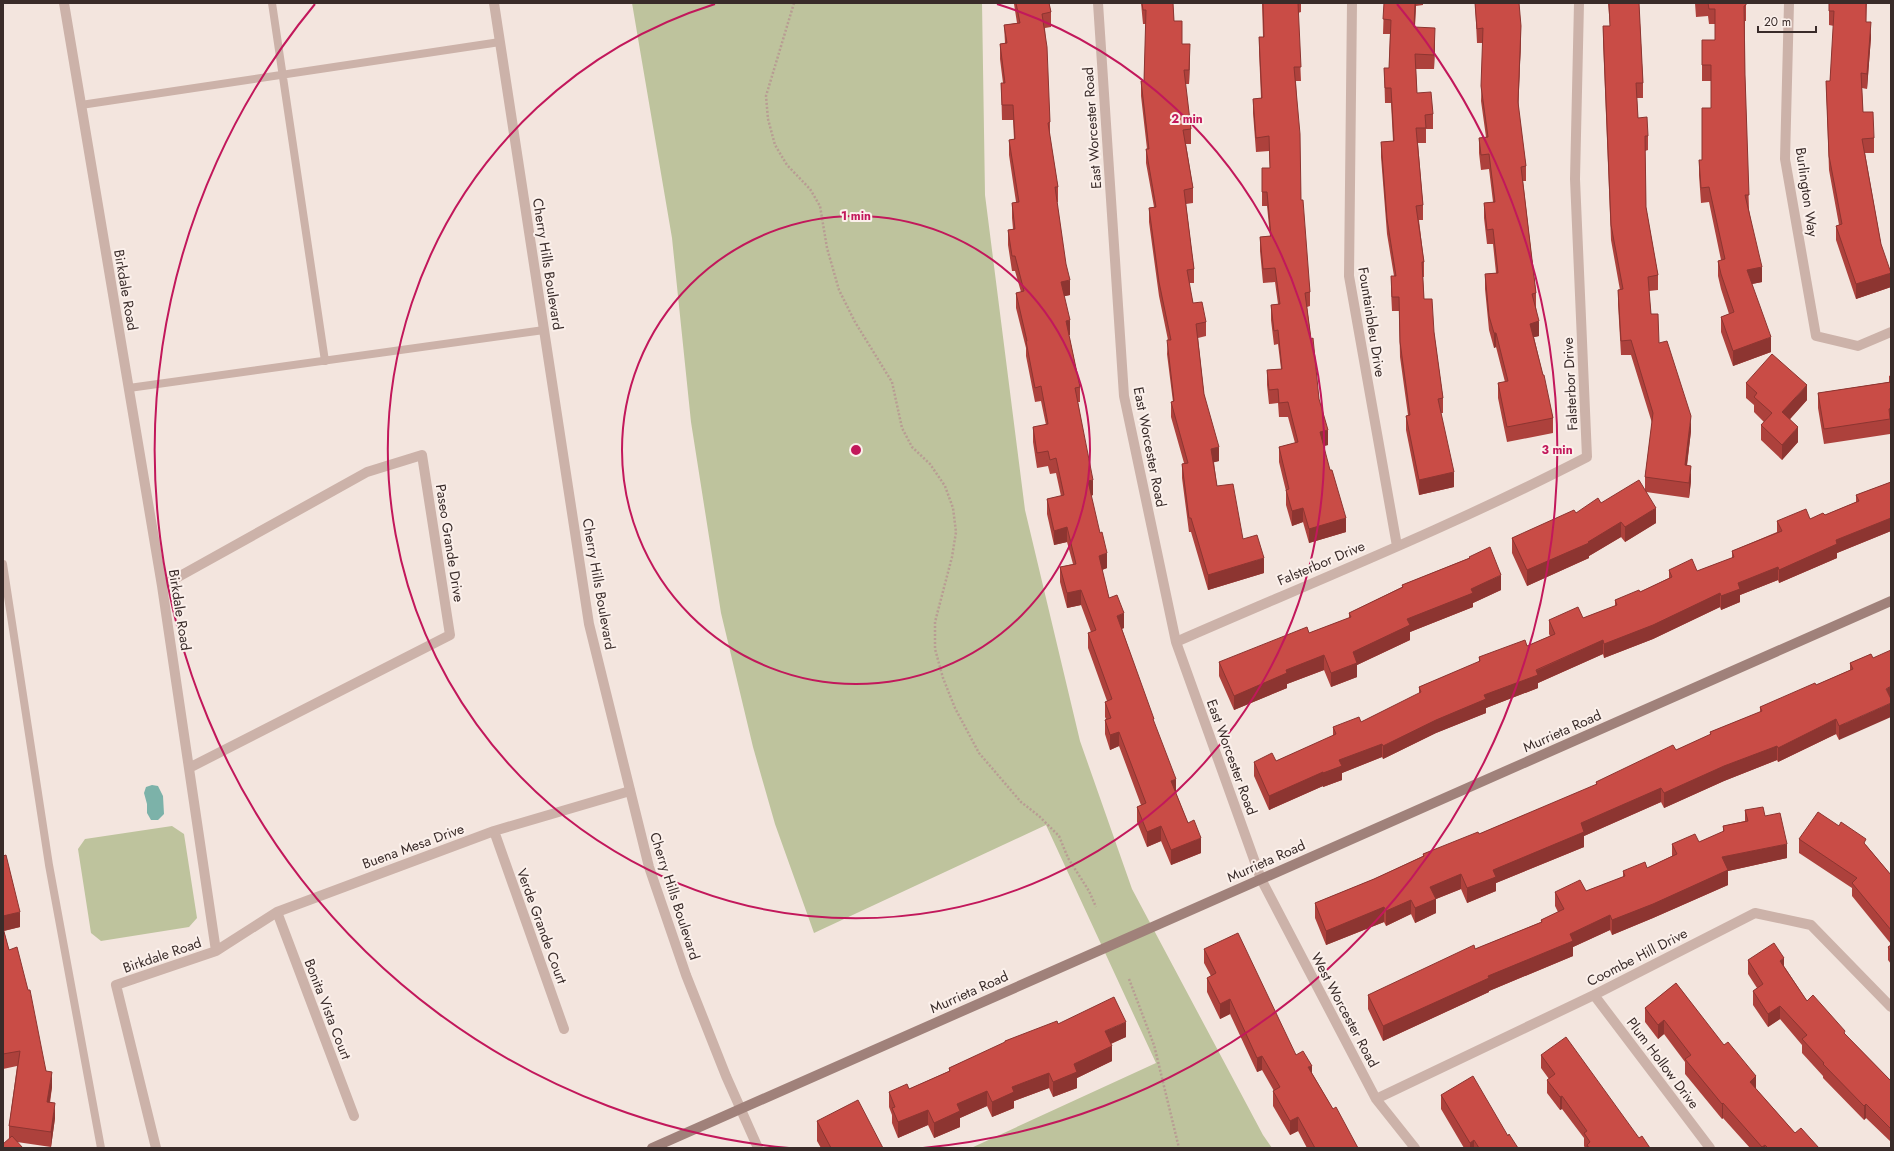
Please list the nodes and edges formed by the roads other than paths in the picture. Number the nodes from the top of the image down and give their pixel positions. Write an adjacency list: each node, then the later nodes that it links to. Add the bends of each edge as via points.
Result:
1 (64, 3): 10 (street, Birkdale Road)
2 (272, 3): 9 (lane)
3 (494, 3): 8 (street, Cherry Hills Boulevard)
4 (1098, 3): 19 (street, East Worcester Road, via 1124,396)
5 (1352, 3): 15 (street, Fountainbleu Drive, via 1348,276)
6 (1579, 3): 15 (street, Falsterbor Drive, via 1575,179 1587,458)
7 (1789, 3): 12 (street, Burlington Way, via 1785,159 1816,336 1858,346)
8 (500, 42): 9 (lane); 11 (street, Cherry Hills Boulevard)
9 (283, 75): 10 (lane); 13 (lane)
10 (81, 105): 14 (street, Birkdale Road)
11 (544, 330): 13 (lane); 21 (street, Cherry Hills Boulevard, via 589,624)
12 (1891, 332)
13 (325, 361): 14 (lane)
14 (129, 388): 17 (street, Birkdale Road)
15 (1397, 546): 19 (street, Falsterbor Drive)
16 (3, 564): 32 (lane, via 49,865)
17 (162, 586): 20 (street, Birkdale Road); 20 (street, Paseo Grande Drive, via 367,472 422,454 450,635)
18 (1891, 601): 23 (main road, Murrieta Road)
19 (1176, 642): 23 (street, East Worcester Road)
20 (189, 768): 25 (street, Birkdale Road)
21 (630, 791): 22 (street, Buena Mesa Drive); 30 (street, Cherry Hills Boulevard, via 649,868 674,942)
22 (494, 832): 24 (street, Buena Mesa Drive); 28 (street, Verde Grande Court)
23 (1261, 879): 29 (street, West Worcester Road); 30 (main road, Murrieta Road)
24 (277, 912): 25 (street, Buena Mesa Drive); 31 (street, Bonita Vista Court)
25 (216, 951): 33 (street, Birkdale Road, via 116,985)
26 (1594, 995): 27 (street, Coombe Hill Drive, via 1755,913 1811,925); 29 (street, Coombe Hill Drive); 37 (street, Plum Hollow Drive)
27 (1891, 1007)
28 (564, 1029)
29 (1376, 1099): 36 (street, West Worcester Road)
30 (741, 1108): 34 (main road, Murrieta Road); 35 (street, Cherry Hills Boulevard)
31 (354, 1116)
32 (101, 1148)
33 (156, 1148)
34 (652, 1148)
35 (758, 1148)
36 (1415, 1148)
37 (1710, 1148)

